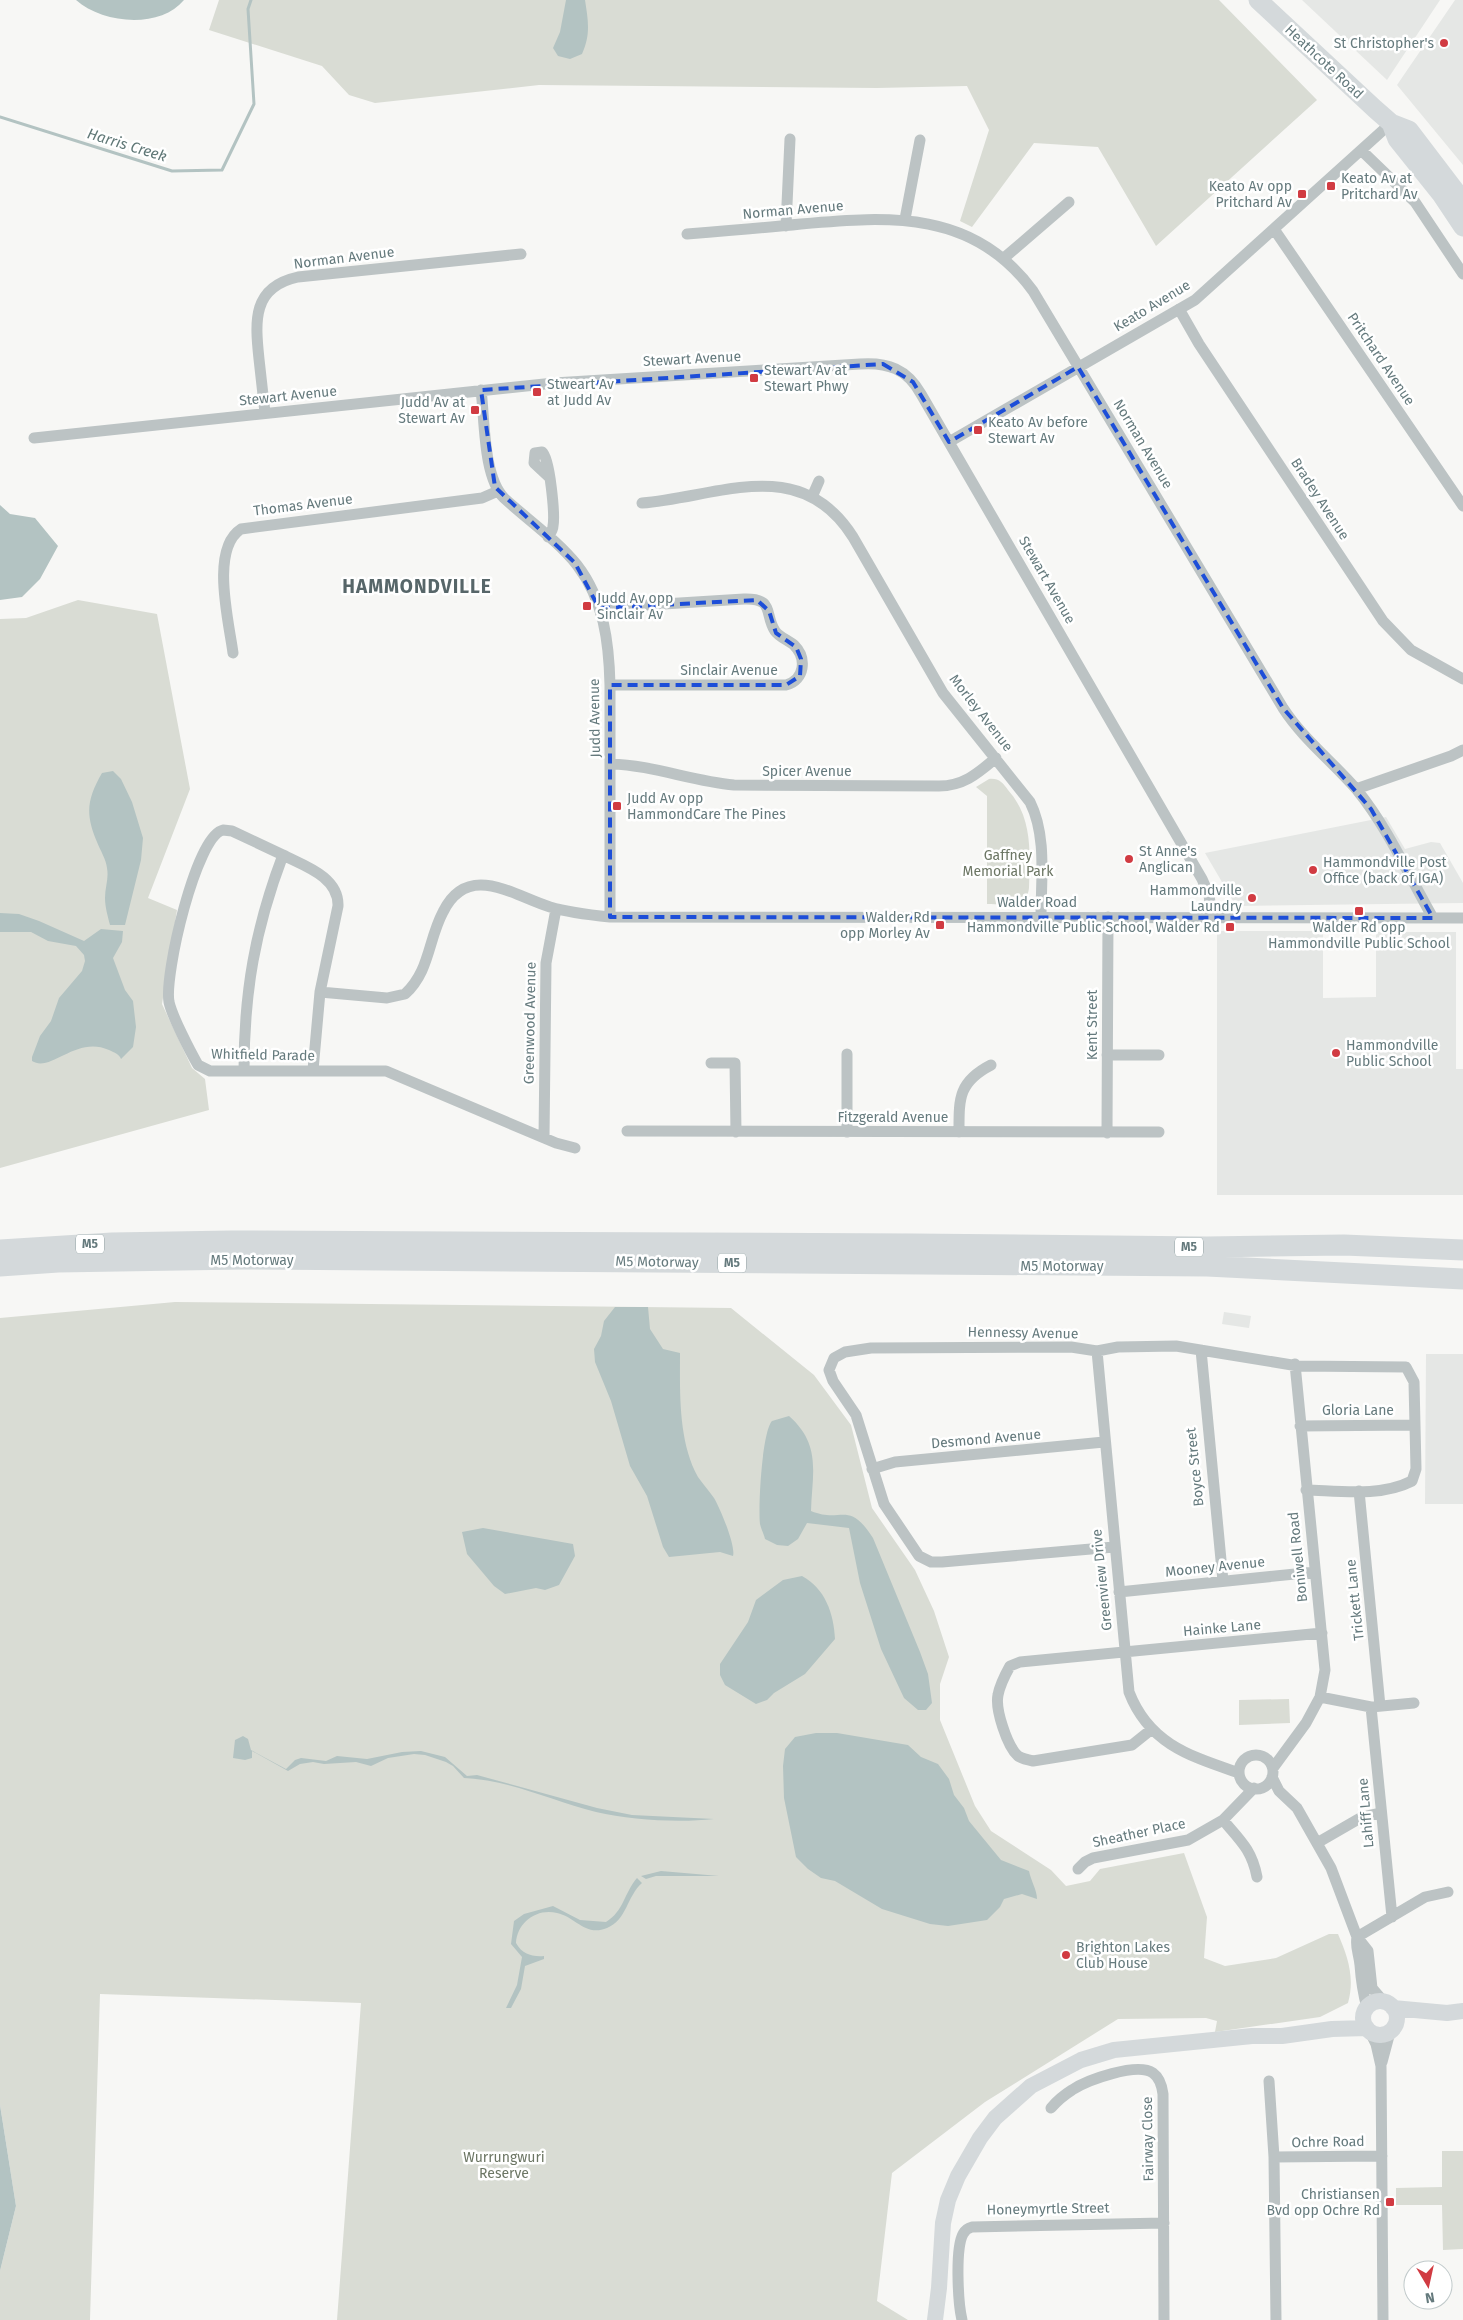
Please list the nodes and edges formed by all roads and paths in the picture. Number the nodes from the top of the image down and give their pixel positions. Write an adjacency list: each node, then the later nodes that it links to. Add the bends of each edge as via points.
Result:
1 (1258, 0): 2 (main road, Heathcote Road)
2 (1391, 122): 5 (street, Keato Avenue); 6 (main road, Heathcote Road, via 1408,130); 10 (main road, Heathcote Road, via 1397,139)
3 (790, 139): 9 (street)
4 (920, 140): 8 (street)
5 (1361, 150): 11 (street, Keato Avenue); 15 (street, via 1415,202)
6 (1463, 201)
7 (1069, 202): 14 (street)
8 (904, 219): 9 (street, Norman Avenue, via 856,219); 14 (street, Norman Avenue, via 950,229)
9 (786, 226): 12 (street, Norman Avenue)
10 (1463, 227)
11 (1274, 229): 16 (street, Keato Avenue, via 1201,295); 27 (street, Pritchard Avenue)
12 (687, 234)
13 (521, 254): 19 (street, Norman Avenue, via 298,278 279,284 264,298 257,316)
14 (1004, 258): 17 (street, Norman Avenue, via 1033,291)
15 (1463, 274)
16 (1179, 309): 17 (street, Keato Avenue); 31 (street, Bradey Avenue, via 1383,621 1411,650)
17 (1078, 367): 21 (street, Keato Avenue); 36 (street, Norman Avenue, via 1283,708)
18 (482, 390): 19 (street, Stewart Avenue); 21 (street, Stewart Avenue, via 584,380 883,364 903,372 913,382); 24 (street, Judd Avenue, via 490,472)
19 (265, 413): 20 (street, Stewart Avenue)
20 (34, 438)
21 (949, 442): 42 (street, Stewart Avenue, via 1202,879 1209,895)
22 (549, 478): 28 (street, via 553,525)
23 (818, 481): 25 (street)
24 (498, 491): 28 (street, Judd Avenue); 30 (street, Thomas Avenue, via 482,498 241,529 227,546 224,575)
25 (812, 496): 26 (street, Morley Avenue, via 785,487 755,485); 34 (street, Morley Avenue, via 847,528 943,693)
26 (642, 503)
27 (1463, 506)
28 (548, 537): 29 (street, Judd Avenue, via 578,567)
29 (599, 608): 32 (street, Judd Avenue, via 607,640); 32 (street, Sinclair Avenue, via 757,600 769,611 776,633 796,647 802,665 797,681 786,685)
30 (233, 653)
31 (1463, 678)
32 (610, 685): 35 (street, Judd Avenue)
33 (1463, 750): 36 (street)
34 (996, 758): 35 (street, Spicer Avenue, via 969,779 939,786 734,785 706,782 630,764); 40 (street, Morley Avenue, via 1024,793 1036,818 1040,846)
35 (611, 764): 39 (street, Judd Avenue)
36 (1356, 790): 43 (street, Norman Avenue, via 1371,809)
37 (282, 855): 45 (street, via 322,876 338,896); 51 (street, via 252,956 245,1012); 51 (street, Whitfield Parade, via 232,831 215,833 199,859 177,940 169,1003 195,1060 205,1070)
38 (556, 908): 39 (street, Walder Road); 45 (street, Walder Road, via 501,886 470,888 456,895 443,910 424,968 405,994 387,998); 59 (street, Greenwood Avenue, via 546,963)
39 (610, 917): 40 (street, Walder Road)
40 (1041, 917): 41 (street, Walder Road)
41 (1108, 917): 42 (street, Walder Road); 47 (street, Kent Street)
42 (1212, 918): 43 (street, Walder Road)
43 (1433, 918): 44 (street, Walder Road)
44 (1463, 918)
45 (320, 992): 52 (street)
46 (847, 1054): 55 (street)
47 (1107, 1055): 48 (street); 57 (street, Kent Street)
48 (1159, 1055)
49 (711, 1063): 54 (street, via 735,1063)
50 (991, 1066): 56 (street, via 975,1074 964,1088)
51 (244, 1070): 52 (street, Whitfield Parade)
52 (314, 1070): 59 (street, Whitfield Parade, via 386,1071)
53 (627, 1132): 54 (street, Fitzgerald Avenue)
54 (736, 1132): 55 (street, Fitzgerald Avenue)
55 (847, 1132): 56 (street, Fitzgerald Avenue)
56 (959, 1132): 57 (street, Fitzgerald Avenue)
57 (1107, 1132): 58 (street, Fitzgerald Avenue)
58 (1159, 1132)
59 (544, 1138): 60 (street, Whitfield Parade)
60 (575, 1148)
61 (0, 1250): 62 (highway, M5 Motorway / M5, via 180,1241 1344,1245)
62 (1463, 1250)
63 (0, 1266): 64 (highway, M5 Motorway / M5, via 242,1259 1197,1266)
64 (1463, 1279)
65 (1201, 1350): 66 (street, Hennessy Avenue, via 1176,1346 1118,1347); 67 (street, Hennessy Avenue); 76 (street, Boyce Street)
66 (1097, 1351): 70 (street, Greenview Drive); 71 (street, Hennessy Avenue, via 1071,1347 871,1348 845,1352 834,1358 829,1370 856,1415)
67 (1295, 1364): 68 (street, Hennessy Avenue, via 1406,1367 1414,1382); 69 (street, Boniwell Road)
68 (1415, 1425): 69 (street, Gloria Lane); 73 (street, Hennessy Avenue, via 1416,1469 1412,1481 1399,1488)
69 (1300, 1426): 72 (street, Boniwell Road)
70 (1104, 1442): 71 (street, Desmond Avenue, via 895,1462); 74 (street, Greenview Drive)
71 (872, 1469): 74 (street, Hennessy Avenue, via 884,1504 919,1556 931,1562)
72 (1306, 1490): 73 (street, Hennessy Avenue); 75 (street, Boniwell Road)
73 (1359, 1491): 82 (street, Trickett Lane)
74 (1114, 1546): 77 (street, Greenview Drive)
75 (1315, 1572): 76 (street, Mooney Avenue); 78 (street, Boniwell Road)
76 (1223, 1581): 77 (street, Mooney Avenue)
77 (1119, 1592): 79 (street, Greenview Drive)
78 (1322, 1633): 79 (street, Hainke Lane); 80 (street, Boniwell Road, via 1325,1670)
79 (1124, 1652): 83 (street, Greenview Drive, via 1129,1692 1136,1708); 83 (street, Hainke Lane, via 1020,1662 1010,1666 998,1695 1006,1735 1020,1757 1033,1761 1132,1745)
80 (1320, 1697): 82 (street); 84 (street, Boniwell Road)
81 (1414, 1703): 82 (street)
82 (1376, 1706): 93 (street, Lahiff Lane)
83 (1152, 1729): 87 (street, Greenview Drive, via 1192,1758)
84 (1295, 1739): 85 (street); 88 (street, Boniwell Road, via 1278,1759)
85 (1261, 1755): 86 (street, via 1252,1755); 88 (street, via 1269,1760)
86 (1244, 1760): 87 (street, Greenview Drive); 89 (street)
87 (1212, 1764): 89 (street, Greenview Drive)
88 (1273, 1773): 90 (street); 91 (street)
89 (1239, 1775): 90 (street, via 1245,1785); 92 (street, Sheather Place)
90 (1258, 1788): 91 (street); 92 (street, Sheather Place)
91 (1279, 1791): 95 (street, via 1297,1808)
92 (1232, 1811): 94 (street, Sheather Place)
93 (1380, 1813): 95 (street, via 1362,1817); 99 (street, Lahiff Lane)
94 (1223, 1820): 96 (street, Sheather Place, via 1188,1840 1093,1858); 97 (street, via 1249,1849)
95 (1317, 1844): 100 (street, via 1342,1893)
96 (1078, 1870)
97 (1257, 1877)
98 (1448, 1892): 99 (street, via 1425,1897)
99 (1392, 1917): 100 (street)
100 (1357, 1937): 101 (street, via 1368,1951 1372,1988); 103 (street)
101 (1388, 2005): 102 (street); 103 (street, via 1374,2003); 104 (street, via 1397,2018)
102 (1455, 2012): 104 (street)
103 (1367, 2020): 104 (street, via 1380,2035); 105 (street); 111 (street, via 1332,2030 1282,2036 1114,2050 1081,2060 1031,2086 995,2118 968,2156 948,2200 940,2248)
104 (1392, 2030): 105 (street)
105 (1381, 2066): 108 (street)
106 (1269, 2081): 109 (street)
107 (1051, 2108): 110 (street, Fairway Close, via 1073,2089 1089,2082 1143,2069 1155,2074 1163,2094)
108 (1382, 2156): 109 (street, Ochre Road); 117 (street)
109 (1274, 2157): 116 (street)
110 (1164, 2222): 114 (street, Honeymyrtle Street, via 972,2226 961,2240); 115 (street, Fairway Close)
111 (939, 2288): 112 (street); 113 (street)
112 (935, 2320)
113 (946, 2320)
114 (962, 2320)
115 (1164, 2320)
116 (1276, 2320)
117 (1383, 2320)

